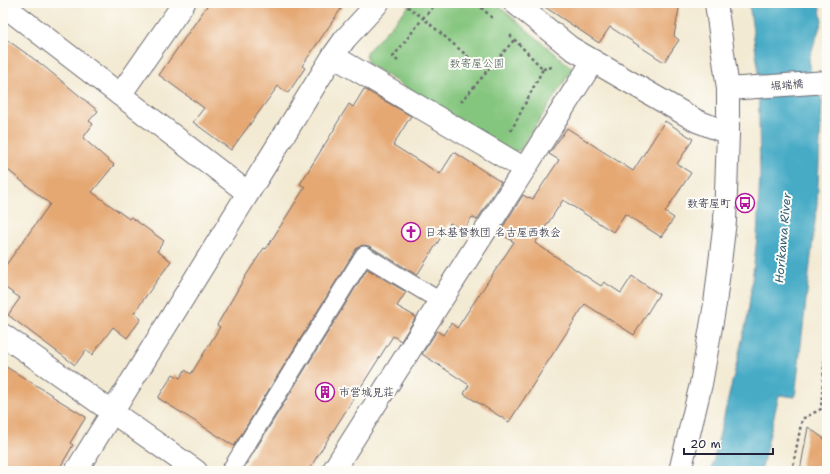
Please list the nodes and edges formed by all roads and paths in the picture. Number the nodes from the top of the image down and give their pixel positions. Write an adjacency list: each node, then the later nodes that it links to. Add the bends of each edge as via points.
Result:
1 (184, 3): 17 (street)
2 (378, 3): 10 (street)
3 (403, 3): 8 (path)
4 (437, 3): 8 (path)
5 (515, 3): 11 (street, via 571,48)
6 (716, 3): 16 (street)
7 (3, 5): 17 (street)
8 (423, 18): 12 (path, via 393,57); 14 (path)
9 (514, 40): 14 (path)
10 (333, 56): 21 (street); 22 (street)
11 (593, 61): 19 (street, via 697,121); 21 (street)
12 (399, 62)
13 (543, 69): 20 (path)
14 (486, 72): 18 (path)
15 (823, 82): 16 (street, 堀端橋)
16 (728, 89): 19 (street)
17 (120, 95): 22 (street)
18 (458, 105)
19 (728, 133): 31 (street, via 725,221 715,304 701,384)
20 (509, 134)
21 (524, 169): 23 (street)
22 (248, 193): 26 (street)
23 (440, 301): 29 (lane, via 364,255); 30 (street)
24 (827, 322): 32 (path, via 821,410 802,419)
25 (3, 335): 26 (street)
26 (112, 412): 27 (street); 28 (street)
27 (76, 471)
28 (196, 471)
29 (230, 471)
30 (333, 471)
31 (680, 471)
32 (792, 471)

